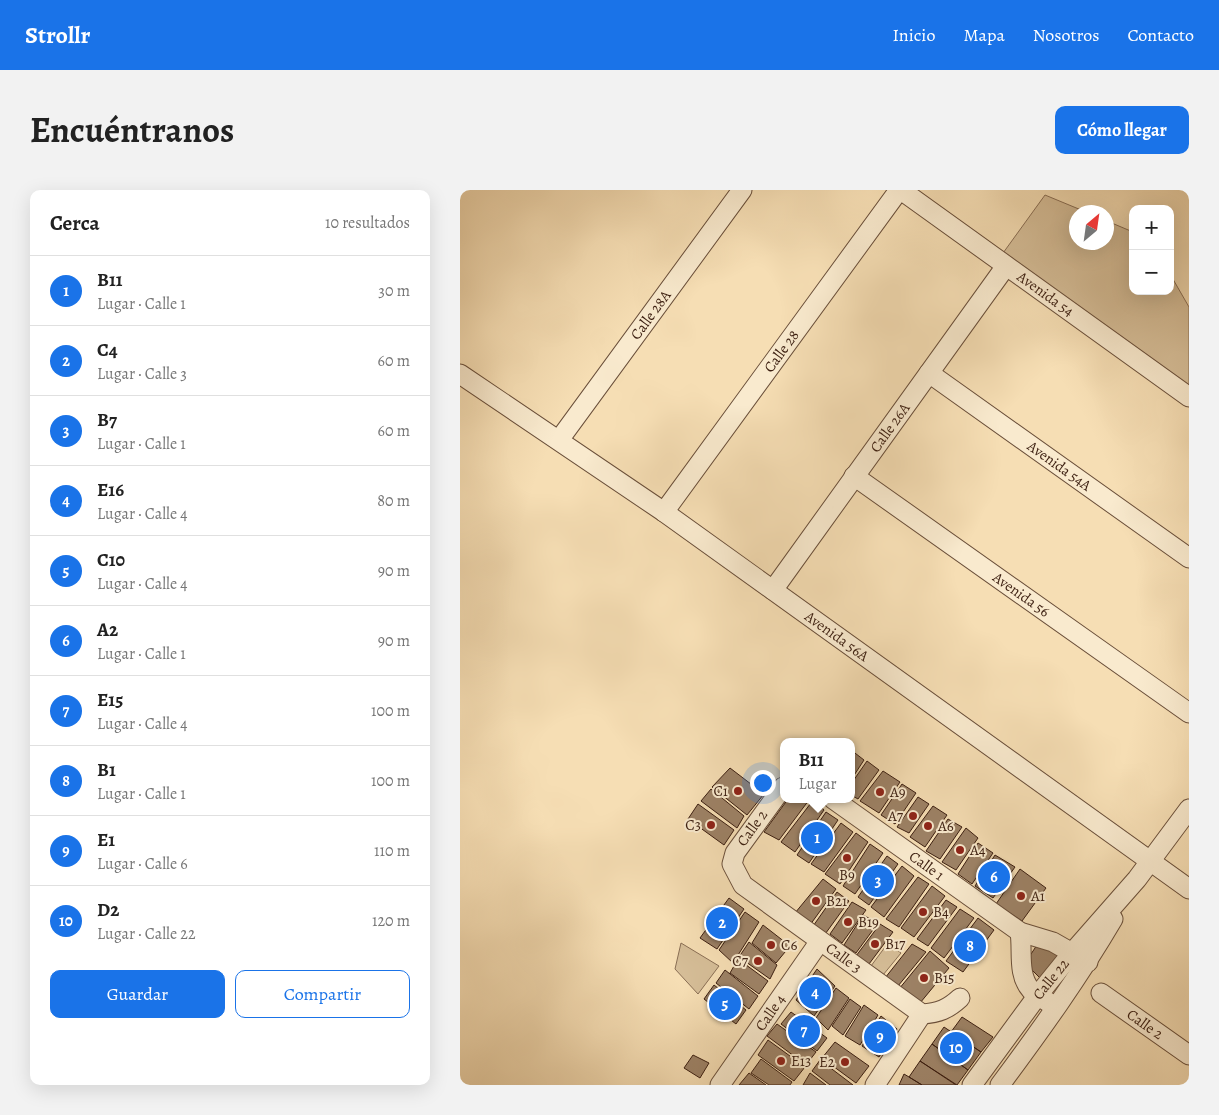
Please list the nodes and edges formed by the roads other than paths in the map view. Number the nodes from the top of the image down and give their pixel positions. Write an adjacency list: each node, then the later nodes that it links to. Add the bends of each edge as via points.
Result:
1 (742, 190): 7 (street, Calle 28A)
2 (900, 190): 3 (street, Avenida 54); 9 (street, Calle 28)
3 (1006, 266): 5 (street, Calle 26A); 6 (street, Avenida 54)
4 (460, 374): 7 (street, Avenida 56A)
5 (929, 374): 8 (street, Calle 26A); 10 (street, Avenida 54A)
6 (1189, 397)
7 (559, 440): 9 (street, Avenida 56A)
8 (854, 476): 11 (street, Calle 26A); 12 (street, Avenida 56)
9 (664, 512): 11 (street, Avenida 56A)
10 (1189, 558)
11 (773, 590): 16 (street, Avenida 56A)
12 (1189, 714)
13 (780, 790): 17 (street, Calle 2, via 734,853 732,864)
14 (840, 803): 19 (street, Calle 1)
15 (1189, 809): 16 (street, Calle 22)
16 (1150, 861): 18 (street, Avenida 56A); 21 (street, Calle 22)
17 (736, 874): 20 (street, Calle 3, via 743,885)
18 (1189, 889)
19 (1020, 932): 21 (street, Calle 1, via 1045,939); 23 (street, via 1022,970 1031,990)
20 (820, 941): 26 (street, Calle 3); 28 (street, Calle 4)
21 (1080, 957): 23 (street, Calle 22); 25 (street, Calle 22)
22 (1101, 993): 27 (street, Calle 2)
23 (1038, 995): 25 (street); 30 (street, Calle 22)
24 (960, 998): 26 (street, via 950,1008)
25 (1056, 1008): 31 (street, Calle 22)
26 (922, 1014): 29 (street)
27 (1189, 1055)
28 (720, 1085)
29 (874, 1085)
30 (972, 1085)
31 (1000, 1085)

